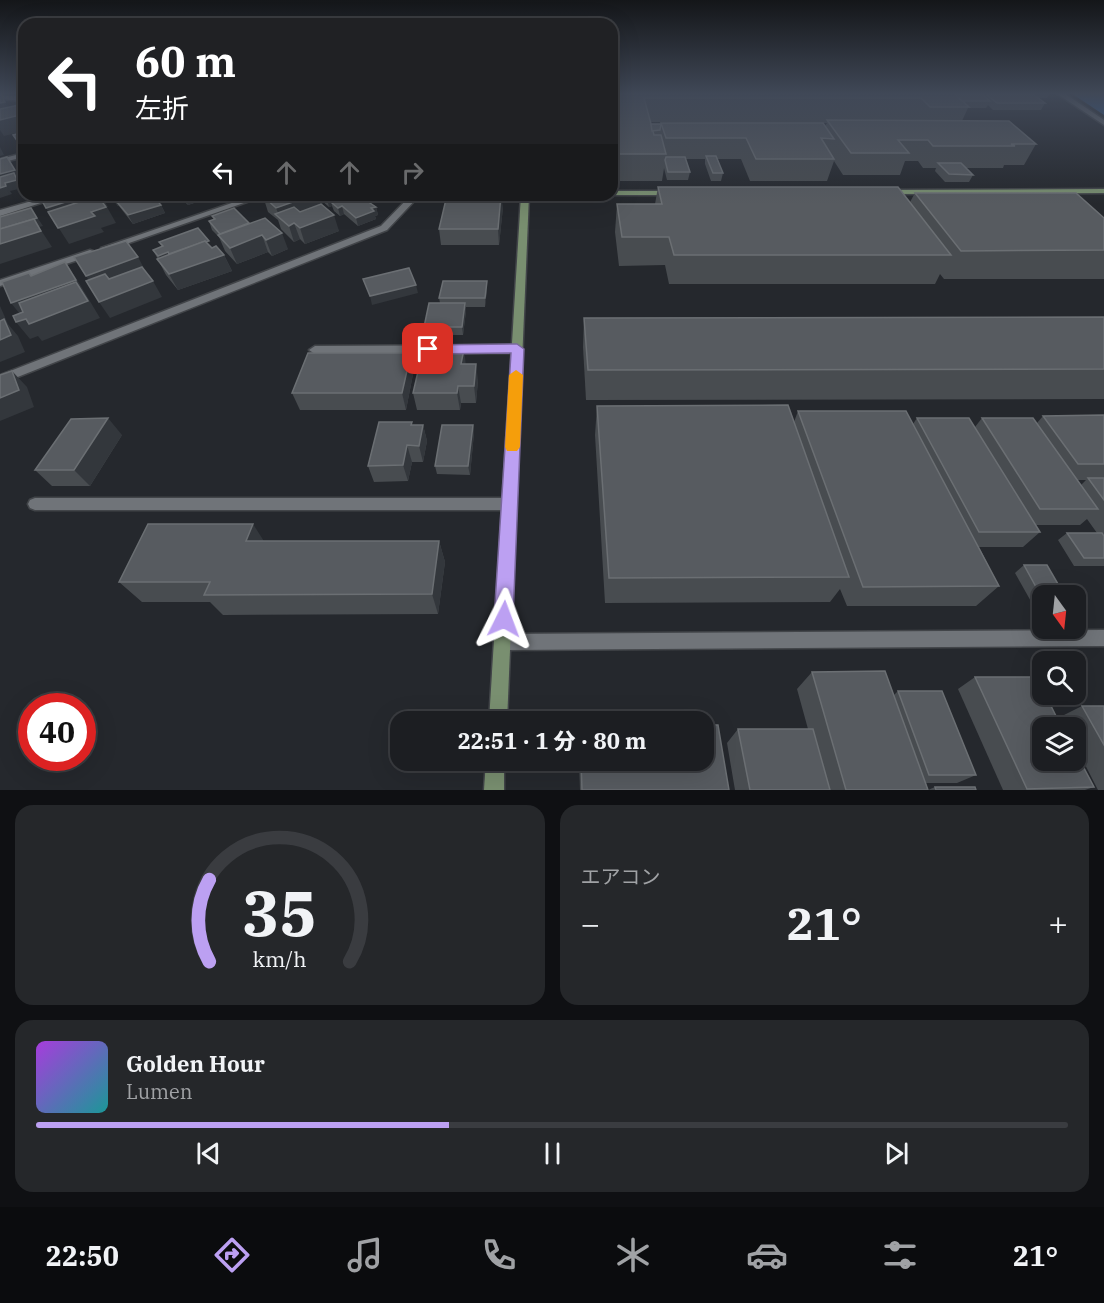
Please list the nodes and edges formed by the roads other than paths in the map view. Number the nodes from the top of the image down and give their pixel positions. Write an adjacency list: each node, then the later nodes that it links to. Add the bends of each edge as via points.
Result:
1 (18, 156): 2 (street)
2 (0, 161)
3 (1104, 191): 5 (street)
4 (682, 192): 6 (street)
5 (881, 192)
6 (618, 193)
7 (41, 201): 11 (street)
8 (245, 201): 12 (street)
9 (410, 201): 15 (street, via 384,228)
10 (525, 201): 13 (street)
11 (0, 213)
12 (0, 284)
13 (517, 349): 14 (street); 17 (street)
14 (315, 350)
15 (0, 380)
16 (35, 504): 17 (street)
17 (509, 504): 19 (street)
18 (1104, 638): 19 (street)
19 (502, 642): 20 (street)
20 (499, 711)
21 (495, 771): 22 (street)
22 (494, 790)

